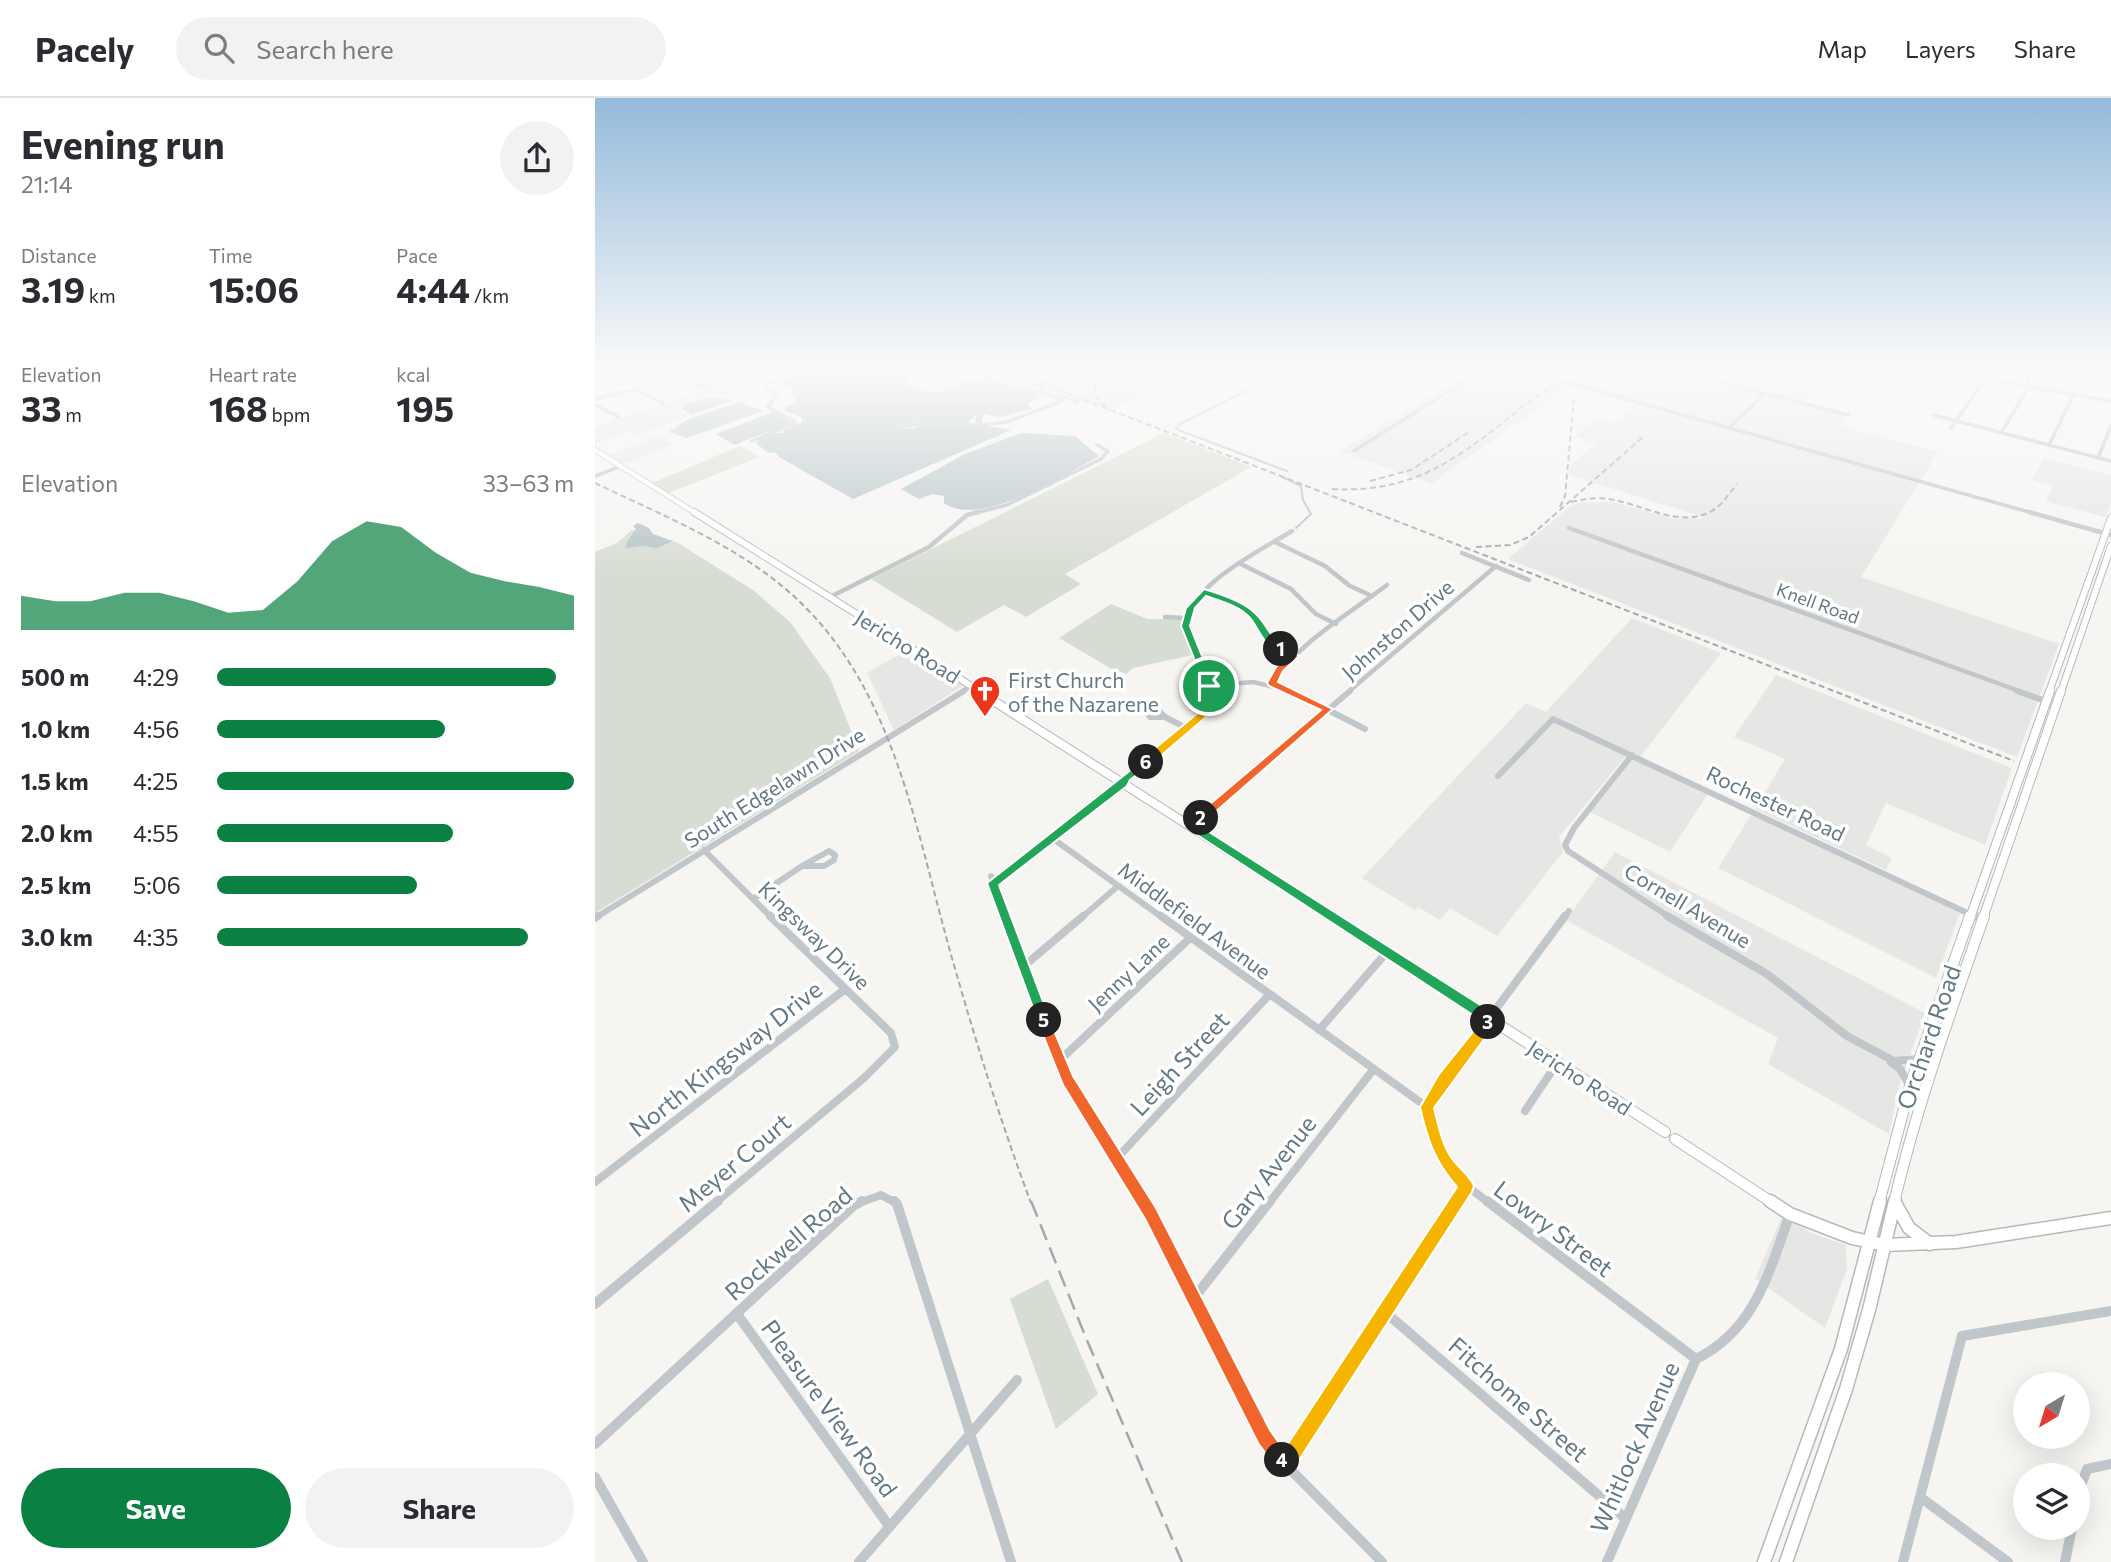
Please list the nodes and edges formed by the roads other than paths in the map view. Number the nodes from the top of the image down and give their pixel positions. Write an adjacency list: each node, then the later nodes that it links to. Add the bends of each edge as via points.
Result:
1 (1371, 440): 9 (street)
2 (1773, 440): 17 (street)
3 (2030, 440): 7 (street)
4 (2051, 440): 7 (street)
5 (2105, 440): 10 (street)
6 (1097, 445): 27 (street, via 1108,451 1101,459 1007,505 967,515 929,547)
7 (2049, 445): 10 (street)
8 (595, 450): 12 (main road, Jericho Road)
9 (1354, 451)
10 (2098, 458): 11 (street)
11 (2111, 461)
12 (621, 466): 13 (street); 27 (main road, Jericho Road)
13 (595, 476)
14 (2111, 518): 17 (main road, Orchard Road)
15 (1569, 528): 35 (street, Knell Road)
16 (1292, 531): 18 (street)
17 (2108, 534): 35 (main road, Orchard Road)
18 (1275, 542): 21 (street); 26 (street)
19 (2111, 546): 36 (main road, Orchard Road)
20 (1462, 553): 22 (street)
21 (1241, 564): 25 (street); 30 (street, via 1291,589 1316,614)
22 (1496, 566): 23 (street); 37 (street, Johnston Drive)
23 (1529, 580)
24 (1387, 585): 26 (street)
25 (1204, 592): 29 (street); 31 (street, via 1243,607 1267,639)
26 (1372, 596): 30 (street)
27 (830, 597): 33 (main road, Jericho Road)
28 (1165, 617): 29 (street)
29 (1186, 618): 34 (street, via 1187,635)
30 (1336, 624): 31 (street)
31 (1295, 656): 32 (street)
32 (1272, 683): 34 (street); 37 (street)
33 (971, 686): 43 (main road, Jericho Road); 46 (street, South Edgelawn Drive)
34 (1209, 686): 39 (street, via 1204,710)
35 (2046, 701): 36 (street, Knell Road); 51 (main road, Orchard Road)
36 (2057, 705): 53 (main road, Orchard Road)
37 (1328, 709): 40 (street); 44 (street, Johnston Drive)
38 (1165, 717): 39 (street)
39 (1188, 729): 43 (street)
40 (1365, 729)
41 (1632, 755): 42 (street, Rochester Road, via 1553,719); 51 (street, Rochester Road); 62 (street, Cornell Avenue, via 1574,828 1565,845 1568,851 1657,910 1758,968 1822,1020)
42 (1498, 776)
43 (1123, 783): 44 (main road, Jericho Road); 45 (street)
44 (1192, 826): 55 (main road, Jericho Road)
45 (1052, 838): 48 (street, Middlefield Avenue); 56 (street, via 992,880)
46 (704, 850): 49 (street, Kingsway Drive); 52 (street, South Edgelawn Drive)
47 (802, 866): 49 (street)
48 (1118, 886): 54 (street, Middlefield Avenue); 56 (street)
49 (753, 899): 57 (street, Kingsway Drive)
50 (1569, 911): 59 (street)
51 (1971, 914): 53 (street, Rochester Road); 63 (main road, Orchard Road)
52 (595, 918)
53 (1983, 919): 75 (main road, Orchard Road, via 1933,1063)
54 (1190, 938): 58 (street, Middlefield Avenue); 64 (street, Jenny Lane)
55 (1387, 952): 59 (main road, Jericho Road); 60 (street)
56 (1024, 966): 64 (street)
57 (844, 990): 61 (street, Kingsway Drive, via 891,1033); 73 (street, North Kingsway Drive)
58 (1269, 995): 60 (street, Middlefield Avenue); 72 (street, Leigh Street)
59 (1491, 1019): 65 (main road, Jericho Road); 68 (street)
60 (1319, 1030): 66 (street)
61 (895, 1047): 82 (street, Meyer Court, via 865,1079)
62 (1887, 1058): 63 (street, Cornell Avenue, via 1901,1062); 67 (street, Cornell Avenue)
63 (1920, 1059): 67 (main road, Orchard Road)
64 (1060, 1060): 72 (street)
65 (1558, 1062): 69 (street); 70 (main road, Jericho Road)
66 (1373, 1070): 68 (street); 81 (street, Gary Avenue)
67 (1910, 1086): 78 (main road, Orchard Road)
68 (1427, 1107): 74 (street, Lowry Street, via 1435,1142)
69 (1525, 1111)
70 (1665, 1132): 71 (street, Jericho Road)
71 (1675, 1139): 76 (main road, Jericho Road)
72 (1117, 1158): 81 (street)
73 (595, 1182)
74 (1466, 1186): 84 (street); 86 (street, Lowry Street)
75 (1895, 1203): 79 (main road, via 1909,1228); 80 (main road, Orchard Road)
76 (1790, 1214): 78 (main road, Jericho Road); 86 (street, Whitlock Avenue, via 1744,1321 1726,1343)
77 (2111, 1219): 79 (main road, Jericho Road)
78 (1869, 1242): 80 (main road, Jericho Road); 103 (main road, Orchard Road, via 1841,1349)
79 (1930, 1244): 80 (main road, Jericho Road)
80 (1885, 1245): 104 (main road, Orchard Road, via 1846,1389)
81 (1194, 1298): 90 (street, via 1264,1436)
82 (595, 1304)
83 (2111, 1311): 94 (street, via 1962,1336)
84 (1385, 1312): 90 (street); 95 (street, Fitchome Street)
85 (737, 1314): 88 (street, Rockwell Road, via 853,1206 874,1195 892,1197); 89 (street, Rockwell Road); 96 (street, Pleasure View Road)
86 (1696, 1359): 95 (street, Whitlock Avenue)
87 (1017, 1380): 88 (street)
88 (970, 1434): 96 (street); 101 (street)
89 (595, 1444)
90 (1285, 1464): 98 (street)
91 (2111, 1464): 92 (street)
92 (2090, 1468)
93 (595, 1477): 99 (street)
94 (1920, 1497): 105 (street); 106 (street)
95 (1625, 1518): 102 (street, Whitlock Avenue)
96 (890, 1526): 100 (street)
97 (2069, 1540): 107 (street)
98 (1381, 1561)
99 (643, 1562)
100 (859, 1562)
101 (1011, 1562)
102 (1607, 1562)
103 (1765, 1562)
104 (1786, 1562)
105 (1903, 1562)
106 (2008, 1562)
107 (2065, 1562)

